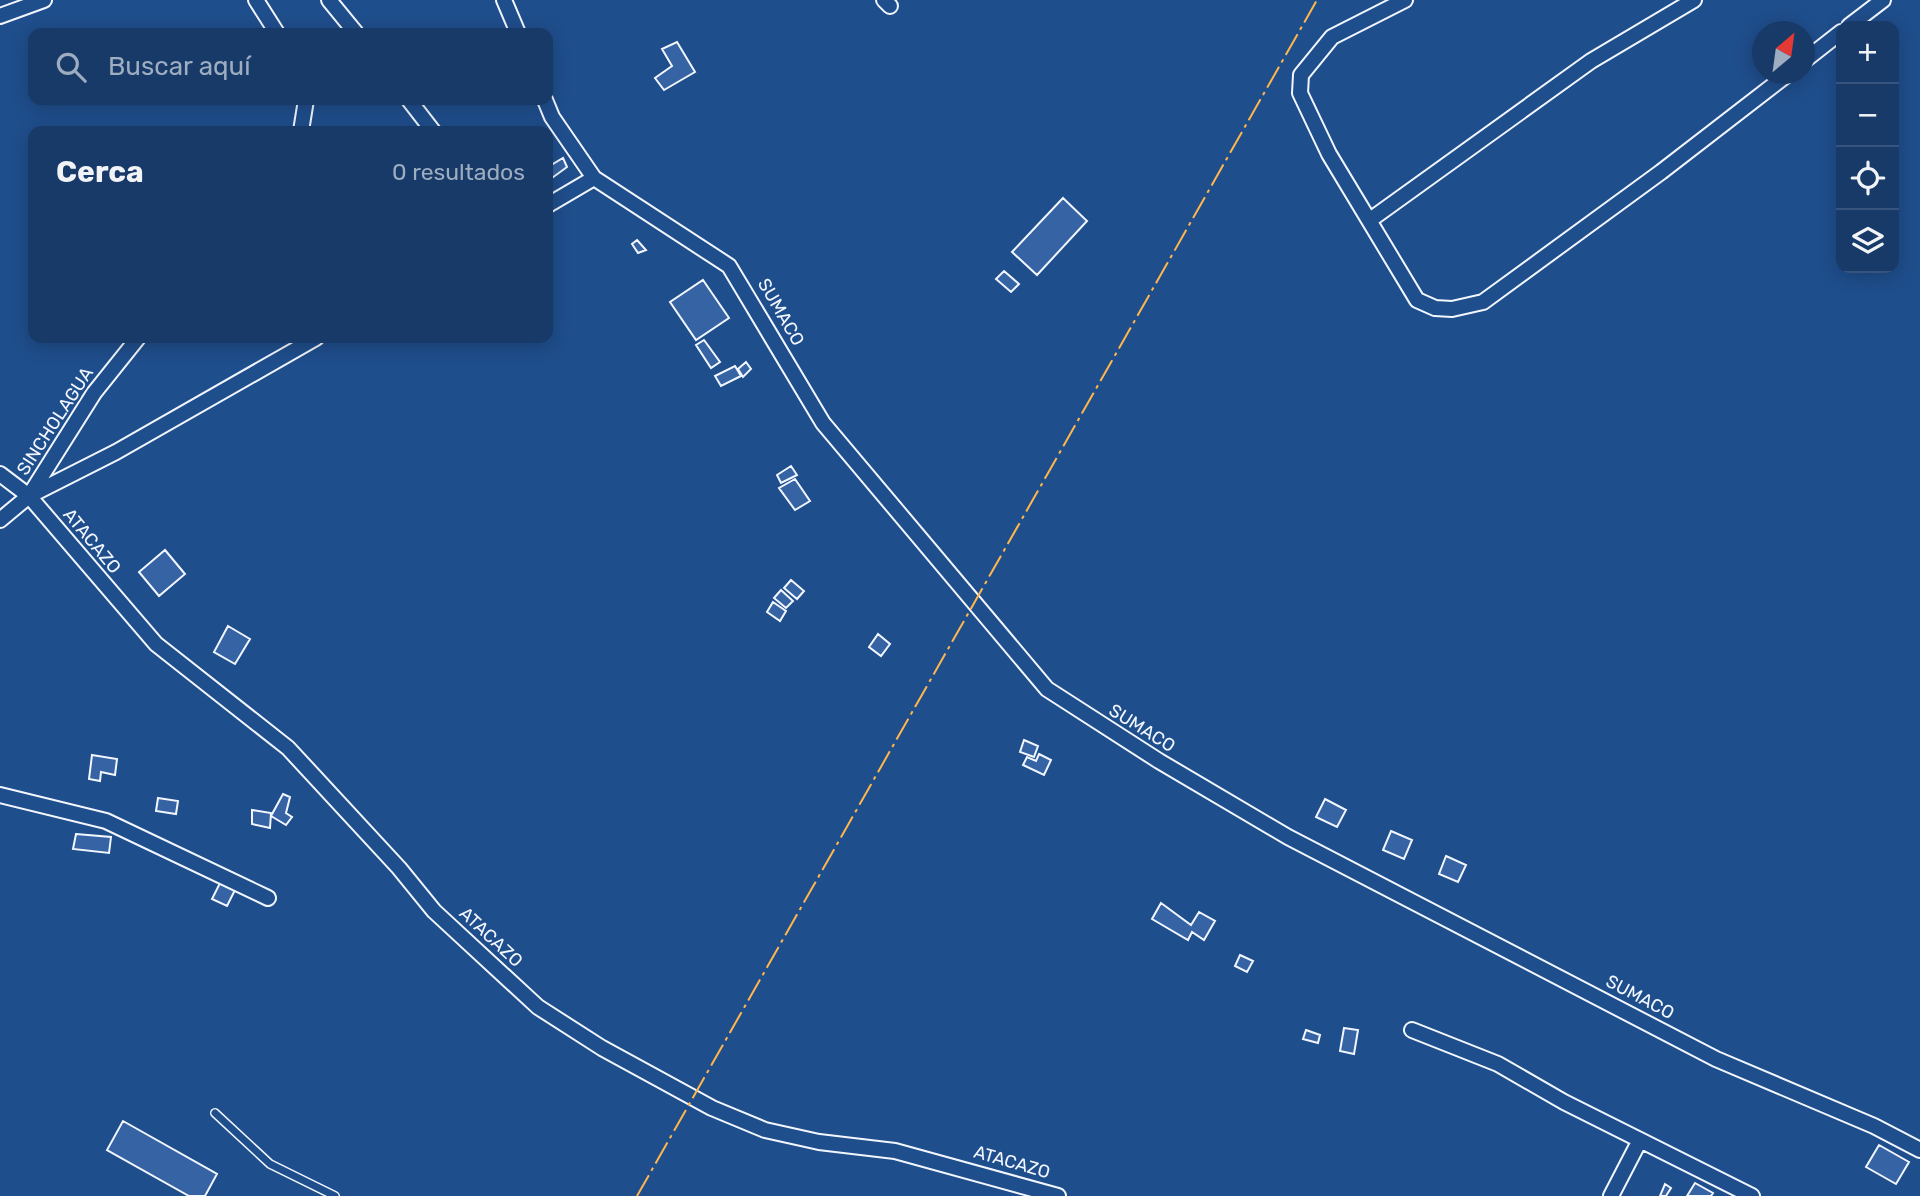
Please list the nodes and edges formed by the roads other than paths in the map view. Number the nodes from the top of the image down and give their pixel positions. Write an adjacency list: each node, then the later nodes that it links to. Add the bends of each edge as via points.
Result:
1 (44, 0): 8 (street)
2 (256, 0): 10 (street)
3 (329, 0): 11 (street)
4 (504, 0): 12 (street)
5 (1405, 0): 23 (street, via 1332,37 1301,75 1300,93 1323,142)
6 (1694, 0): 23 (street, via 1591,61)
7 (1882, 0): 9 (street)
8 (0, 16)
9 (1855, 21)
10 (274, 28)
11 (352, 28)
12 (516, 28)
13 (1836, 36): 14 (street)
14 (1815, 52)
15 (1775, 84): 23 (street, via 1483,302 1435,308 1418,300)
16 (305, 105): 19 (street)
17 (413, 105): 20 (street)
18 (547, 105): 21 (street, SUMACO)
19 (302, 126)
20 (429, 126)
21 (594, 178): 22 (street); 34 (street, SUMACO, via 729,266 823,423 1047,689 1288,837 1716,1059)
22 (553, 202)
23 (1370, 220)
24 (134, 343): 27 (street, SINCHOLAGUA, via 94,393)
25 (307, 343): 27 (street)
26 (0, 474): 27 (street, ATACAZO)
27 (29, 496): 28 (street, SINCHOLAGUA); 36 (street, ATACAZO, via 156,643 288,748 434,911 538,1007 612,1054 712,1108 765,1130 895,1151)
28 (0, 520)
29 (0, 794): 30 (street, via 106,821)
30 (268, 898)
31 (1412, 1030): 33 (street, via 1498,1063)
32 (215, 1113): 35 (lane, via 270,1164)
33 (1640, 1140): 37 (street); 38 (street)
34 (1920, 1150)
35 (335, 1196)
36 (1058, 1196)
37 (1611, 1196)
38 (1752, 1196)

